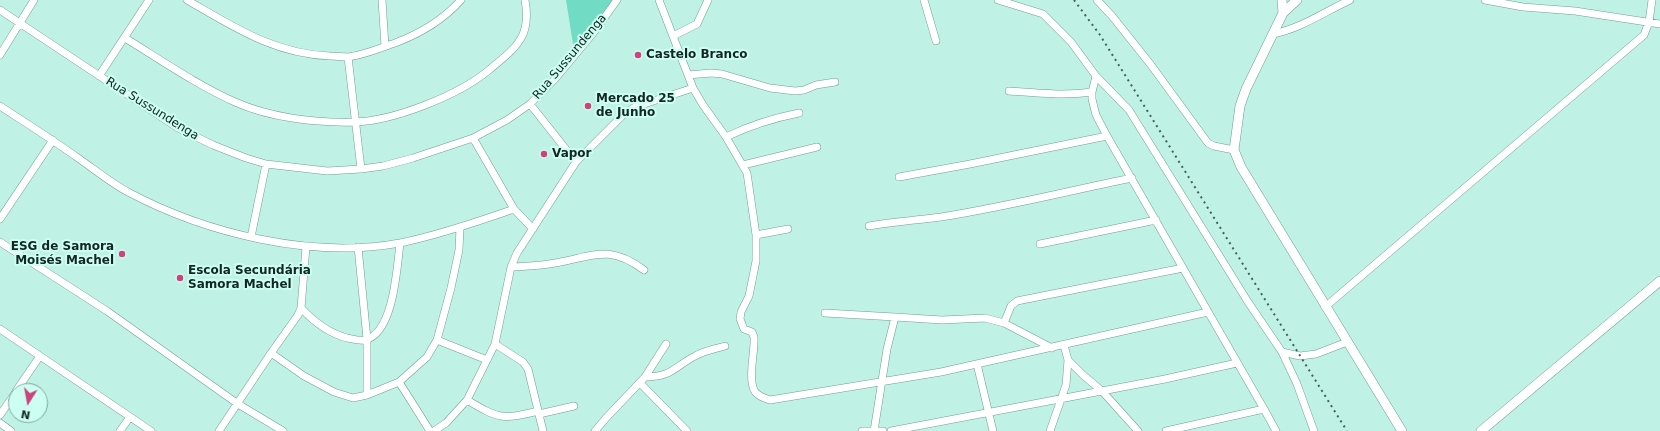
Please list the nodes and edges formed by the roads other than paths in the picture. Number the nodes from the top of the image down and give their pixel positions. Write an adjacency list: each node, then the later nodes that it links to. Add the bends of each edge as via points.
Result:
1 (34, 0): 21 (street)
2 (149, 0): 25 (street)
3 (187, 0): 29 (street, via 260,41 314,56)
4 (382, 0): 27 (street)
5 (461, 0): 27 (street, via 432,24)
6 (525, 0): 40 (street, via 525,29 520,43 481,76 418,108)
7 (617, 0): 37 (street, Rua Sussundenga, via 555,79)
8 (659, 0): 24 (street)
9 (708, 0): 24 (street, via 696,24)
10 (924, 0): 26 (street)
11 (998, 0): 32 (street, via 1043,14 1071,42)
12 (1097, 0): 46 (street, via 1151,65 1208,142 1214,146)
13 (1282, 0): 19 (street)
14 (1297, 0): 19 (street)
15 (1350, 0): 23 (street, via 1304,25)
16 (1485, 0): 20 (street)
17 (1652, 0): 20 (street)
18 (0, 10): 21 (street, Rua Sussundenga)
19 (1284, 13): 23 (street)
20 (1649, 22): 22 (street); 71 (street, via 1644,35)
21 (20, 23): 28 (street); 31 (street, Rua Sussundenga)
22 (1660, 24)
23 (1273, 34): 46 (street, via 1240,106)
24 (673, 36): 30 (street)
25 (125, 38): 31 (street); 40 (street, via 236,103 296,118)
26 (936, 41)
27 (385, 46): 29 (street)
28 (0, 55)
29 (348, 57): 40 (street)
30 (688, 75): 33 (street, via 722,74 770,88 795,91); 34 (street)
31 (99, 76): 48 (street, Rua Sussundenga, via 178,128 213,145)
32 (1096, 76): 36 (street); 86 (street, via 1129,110 1248,302)
33 (835, 82)
34 (693, 88): 42 (street); 47 (street, via 635,107 624,114)
35 (1009, 91): 36 (street, via 1056,94)
36 (1092, 92): 41 (street, via 1096,114)
37 (530, 104): 43 (street, Rua Sussundenga); 47 (street)
38 (0, 106): 44 (street)
39 (799, 113): 42 (street, via 765,120)
40 (356, 122): 50 (street)
41 (1107, 136): 51 (street); 52 (street)
42 (726, 137): 49 (street)
43 (473, 138): 50 (street, Rua Sussundenga, via 413,158); 53 (street)
44 (53, 140): 54 (street); 61 (street, via 126,192 207,226)
45 (817, 147): 49 (street)
46 (1234, 150): 71 (street, via 1241,167)
47 (576, 162): 58 (street)
48 (266, 164): 50 (street, Rua Sussundenga, via 327,171); 61 (street)
49 (743, 165): 60 (street, via 747,173)
50 (361, 169)
51 (899, 177)
52 (1132, 178): 55 (street); 56 (street, via 992,208)
53 (514, 209): 57 (street); 58 (street)
54 (0, 219)
55 (1156, 220): 64 (street); 68 (street)
56 (869, 226)
57 (460, 228): 63 (street); 79 (street, via 459,250)
58 (533, 229): 67 (street, via 516,254)
59 (788, 229): 60 (street)
60 (756, 235): 94 (street, via 754,275 740,319 744,329 752,332 754,337 752,380 755,391 761,397 770,400)
61 (252, 237): 65 (street)
62 (0, 242): 102 (street, via 107,311)
63 (400, 243): 66 (street); 78 (street, via 396,282 389,312 380,330)
64 (1040, 244)
65 (306, 247): 66 (street); 72 (street)
66 (358, 247): 78 (street)
67 (512, 267): 69 (street, via 553,264 601,254 618,255); 81 (street)
68 (1183, 268): 73 (street); 76 (street, via 1017,301 1011,306)
69 (644, 270)
70 (1660, 282): 131 (street)
71 (1325, 307): 80 (street)
72 (301, 308): 78 (street, via 312,320 336,335 357,340); 87 (street)
73 (1208, 312): 83 (street); 91 (street)
74 (825, 313): 75 (street)
75 (895, 317): 76 (street, via 942,320 985,318); 94 (street)
76 (1004, 323): 85 (street)
77 (0, 329): 88 (street)
78 (367, 339): 98 (street)
79 (437, 340): 89 (street); 95 (street, via 427,357)
80 (1347, 342): 86 (street, via 1316,354 1300,356); 130 (street)
81 (495, 344): 89 (street); 105 (street, via 511,353 525,366)
82 (666, 344): 93 (street)
83 (1064, 345): 85 (street); 90 (street)
84 (725, 346): 93 (street, via 695,356 668,374)
85 (1052, 348): 92 (street)
86 (1282, 352): 129 (street)
87 (271, 353): 98 (street, via 304,376 334,392 353,398); 102 (street)
88 (40, 356): 96 (street); 108 (street)
89 (487, 360): 100 (street)
90 (1068, 360): 97 (street); 99 (street, via 1066,385)
91 (1237, 363): 97 (street); 104 (street)
92 (977, 364): 94 (street); 106 (street)
93 (642, 380): 110 (street); 119 (street)
94 (882, 380): 121 (street)
95 (399, 382): 98 (street); 116 (street)
96 (21, 383)
97 (1102, 391): 99 (street); 126 (street)
98 (367, 395)
99 (1061, 399): 106 (street); 125 (street)
100 (467, 400): 105 (street, via 497,416 520,416); 117 (street, via 446,423)
101 (8, 403): 107 (street)
102 (238, 404): 114 (street); 115 (street)
103 (574, 406): 105 (street)
104 (1264, 409): 127 (street); 128 (street)
105 (539, 412): 118 (street)
106 (990, 412): 123 (street); 124 (street)
107 (0, 415)
108 (130, 417): 112 (street); 113 (street)
109 (0, 423): 111 (street)
110 (598, 430)
111 (11, 431)
112 (120, 431)
113 (151, 431)
114 (219, 431)
115 (283, 431)
116 (430, 431)
117 (434, 431)
118 (543, 431)
119 (687, 431)
120 (862, 431): 121 (street)
121 (875, 431): 122 (street)
122 (883, 431)
123 (891, 431)
124 (993, 431)
125 (1050, 431)
126 (1138, 431)
127 (1166, 431)
128 (1276, 431)
129 (1314, 431)
130 (1402, 431)
131 (1481, 431)

